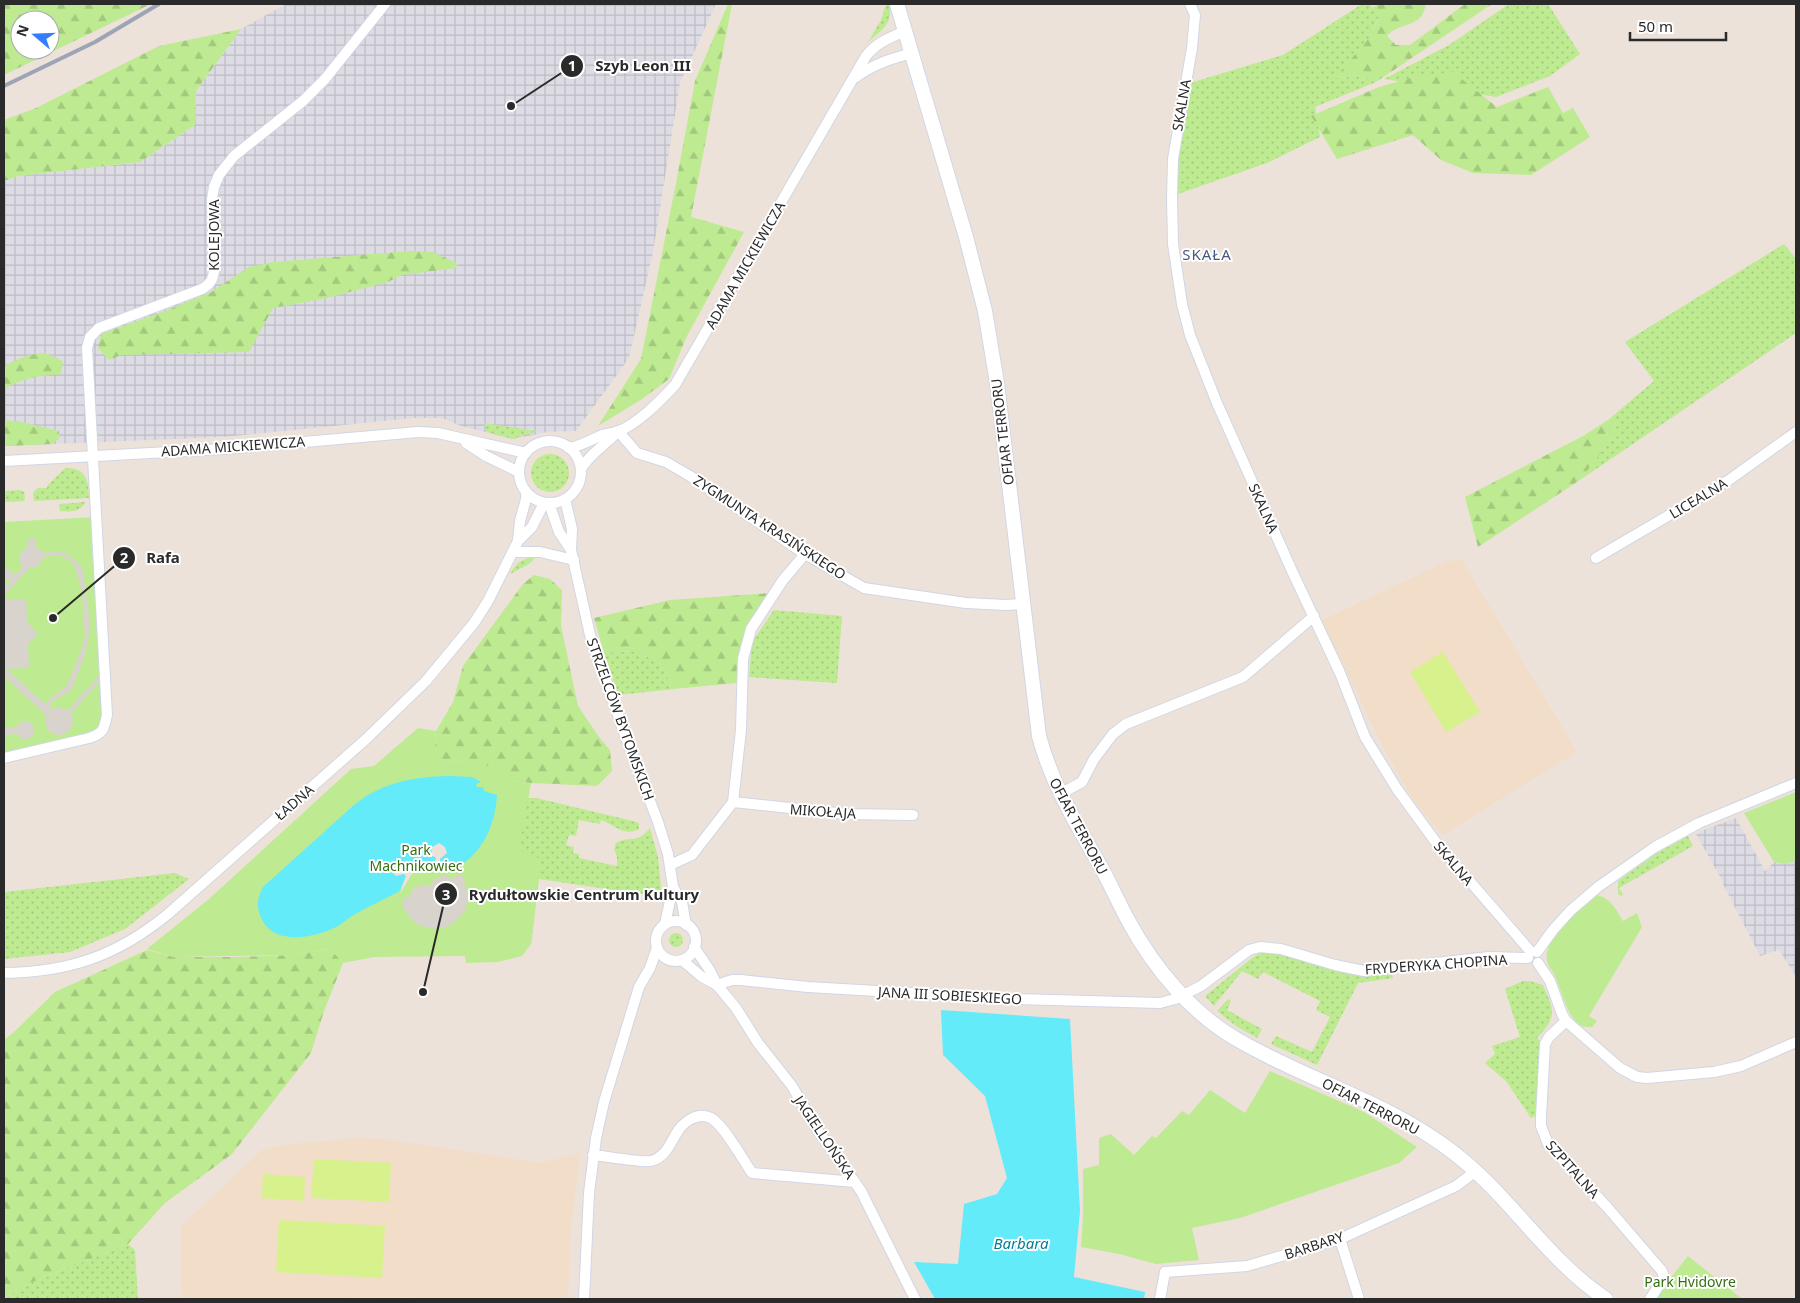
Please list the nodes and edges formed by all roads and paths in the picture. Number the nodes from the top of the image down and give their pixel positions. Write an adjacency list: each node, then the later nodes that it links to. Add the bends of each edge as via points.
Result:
1 (385, 4): 12 (street, KOLEJOWA, via 325,79 303,101 234,156 219,175 212,199 214,271 208,286 99,328 90,337 87,348)
2 (897, 4): 4 (street, OFIAR TERRORU)
3 (1190, 4): 26 (street, SKALNA, via 1195,15 1192,48 1179,115 1172,179 1173,244 1182,304 1190,335 1218,403)
4 (906, 32): 5 (street, OFIAR TERRORU); 6 (street, ADAMA MICKIEWICZA, via 872,48)
5 (912, 53): 6 (street, ADAMA MICKIEWICZA, via 867,68); 25 (street, OFIAR TERRORU, via 985,311 997,383)
6 (851, 81): 7 (street, ADAMA MICKIEWICZA, via 675,385 653,407)
7 (618, 431): 10 (street, ADAMA MICKIEWICZA); 14 (street, ADAMA MICKIEWICZA, via 586,460); 22 (street, ZYGMUNTA KRASIŃSKIEGO, via 637,453 666,462 690,476)
8 (1796, 432): 23 (street, LICEALNA, via 1729,480)
9 (461, 440): 11 (street, ADAMA MICKIEWICZA); 12 (street, ADAMA MICKIEWICZA, via 438,433 418,432); 15 (street, ADAMA MICKIEWICZA)
10 (569, 448): 11 (street, via 557,442 545,442); 14 (street)
11 (526, 453): 15 (street)
12 (92, 456): 13 (street, ADAMA MICKIEWICZA); 27 (street, KOLEJOWA, via 107,715 104,729 90,738)
13 (4, 461)
14 (581, 469): 17 (street, via 575,491)
15 (519, 472): 16 (street)
16 (526, 492): 18 (street); 19 (street, ŁADNA)
17 (565, 499): 18 (street); 20 (street, STRZELCÓW BYTOMSKICH, via 572,529)
18 (546, 503): 19 (street, ŁADNA, via 532,527); 20 (street, STRZELCÓW BYTOMSKICH)
19 (518, 541): 21 (street, ŁADNA)
20 (571, 550): 24 (street, STRZELCÓW BYTOMSKICH)
21 (513, 552): 24 (street, via 540,552); 42 (street, ŁADNA, via 474,623 426,681 152,927 118,949 79,964 39,972)
22 (805, 554): 25 (street, ZYGMUNTA KRASIŃSKIEGO, via 864,588 966,603); 30 (street, via 751,628 744,659)
23 (1596, 558)
24 (574, 560): 32 (street, STRZELCÓW BYTOMSKICH, via 590,635 658,822)
25 (1023, 604): 29 (street, OFIAR TERRORU, via 1039,736)
26 (1314, 616): 29 (street, via 1243,677 1126,724 1113,734 1094,758 1082,782); 38 (street, SKALNA, via 1365,737 1398,789 1449,859)
27 (4, 758)
28 (1796, 783): 38 (street, via 1655,846 1570,911)
29 (1060, 794): 44 (street, OFIAR TERRORU, via 1130,924)
30 (733, 802): 31 (street, MIKOŁAJA, via 846,814); 32 (street, via 692,855)
31 (913, 815)
32 (670, 865): 33 (street, STRZELCÓW BYTOMSKICH)
33 (674, 887): 34 (street); 35 (street, via 682,902)
34 (665, 924): 35 (street, via 676,922); 37 (street, via 658,932)
35 (686, 925): 36 (street, via 693,932)
36 (694, 947): 40 (street); 43 (street)
37 (657, 948): 39 (street); 41 (street)
38 (1534, 956): 44 (street, FRYDERYKA CHOPINA, via 1489,957 1364,971 1281,949 1260,947 1250,950 1202,986); 45 (street, via 1550,980)
39 (668, 960): 40 (street); 41 (street)
40 (682, 960): 43 (street)
41 (650, 968): 47 (street, via 639,987 604,1102)
42 (4, 973)
43 (716, 985): 44 (street, JANA III SOBIESKIEGO, via 736,980 808,988 1142,1003 1168,1002); 49 (street, JAGIELLOŃSKA, via 792,1086 818,1131)
44 (1183, 996): 48 (street, OFIAR TERRORU, via 1236,1039 1410,1123)
45 (1566, 1021): 46 (street, via 1620,1068 1637,1077 1661,1078 1714,1072 1741,1066); 56 (street, SZPITALNA, via 1545,1044 1543,1134 1548,1144 1662,1271 1664,1278)
46 (1796, 1042)
47 (593, 1155): 49 (street, via 650,1162 663,1154 680,1127 691,1118 703,1115 720,1126 752,1173); 51 (street)
48 (1476, 1171): 50 (street, BARBARY, via 1456,1186); 55 (street, OFIAR TERRORU, via 1562,1263)
49 (855, 1182): 52 (street, JAGIELLOŃSKA)
50 (1340, 1239): 53 (street, BARBARY, via 1247,1266 1166,1272); 54 (street)
51 (584, 1299)
52 (915, 1299)
53 (1160, 1299)
54 (1358, 1299)
55 (1606, 1299)
56 (1650, 1299)

